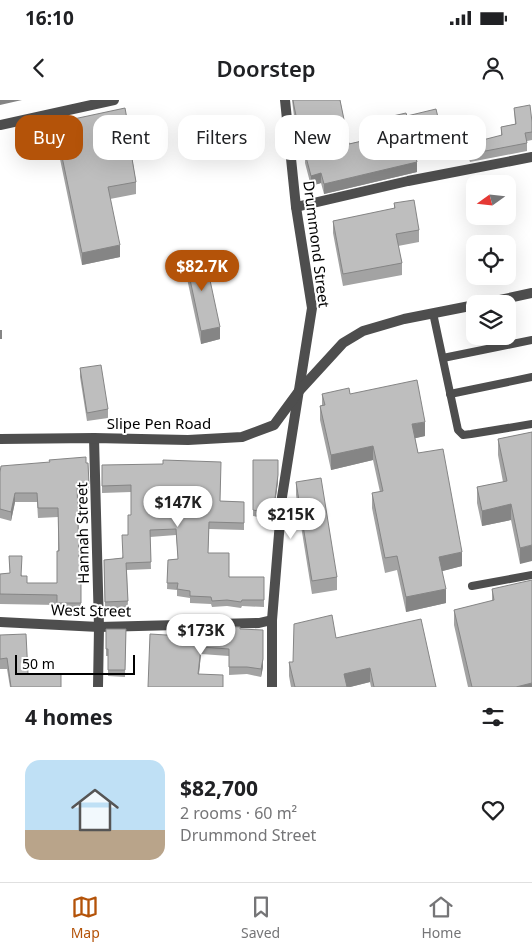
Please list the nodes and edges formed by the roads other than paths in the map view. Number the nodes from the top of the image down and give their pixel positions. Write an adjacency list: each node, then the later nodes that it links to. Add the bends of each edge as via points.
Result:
1 (114, 100): 3 (street)
2 (284, 100): 5 (street, Drummond Street)
3 (0, 125)
4 (532, 158): 5 (street)
5 (296, 206): 13 (street, Drummond Street, via 312,308)
6 (532, 293): 7 (street)
7 (516, 296)
8 (466, 307): 9 (street)
9 (432, 313): 11 (lane); 13 (street, via 363,331 343,343)
10 (532, 340): 11 (lane)
11 (443, 358): 14 (lane)
12 (532, 377): 14 (lane)
13 (299, 391): 16 (street, Slipe Pen Road, via 274,425 242,437 188,440); 20 (street, Drummond Street, via 282,497)
14 (450, 394): 15 (lane, via 458,430 463,435)
15 (532, 424)
16 (94, 438): 17 (street, Slipe Pen Road); 22 (street, Hannah Street)
17 (0, 439)
18 (532, 575): 19 (lane)
19 (472, 586)
20 (272, 620): 22 (street, West Street); 24 (street, Drummond Street)
21 (0, 622): 22 (street, West Street)
22 (99, 627): 23 (street, Hannah Street)
23 (98, 687)
24 (272, 687)

